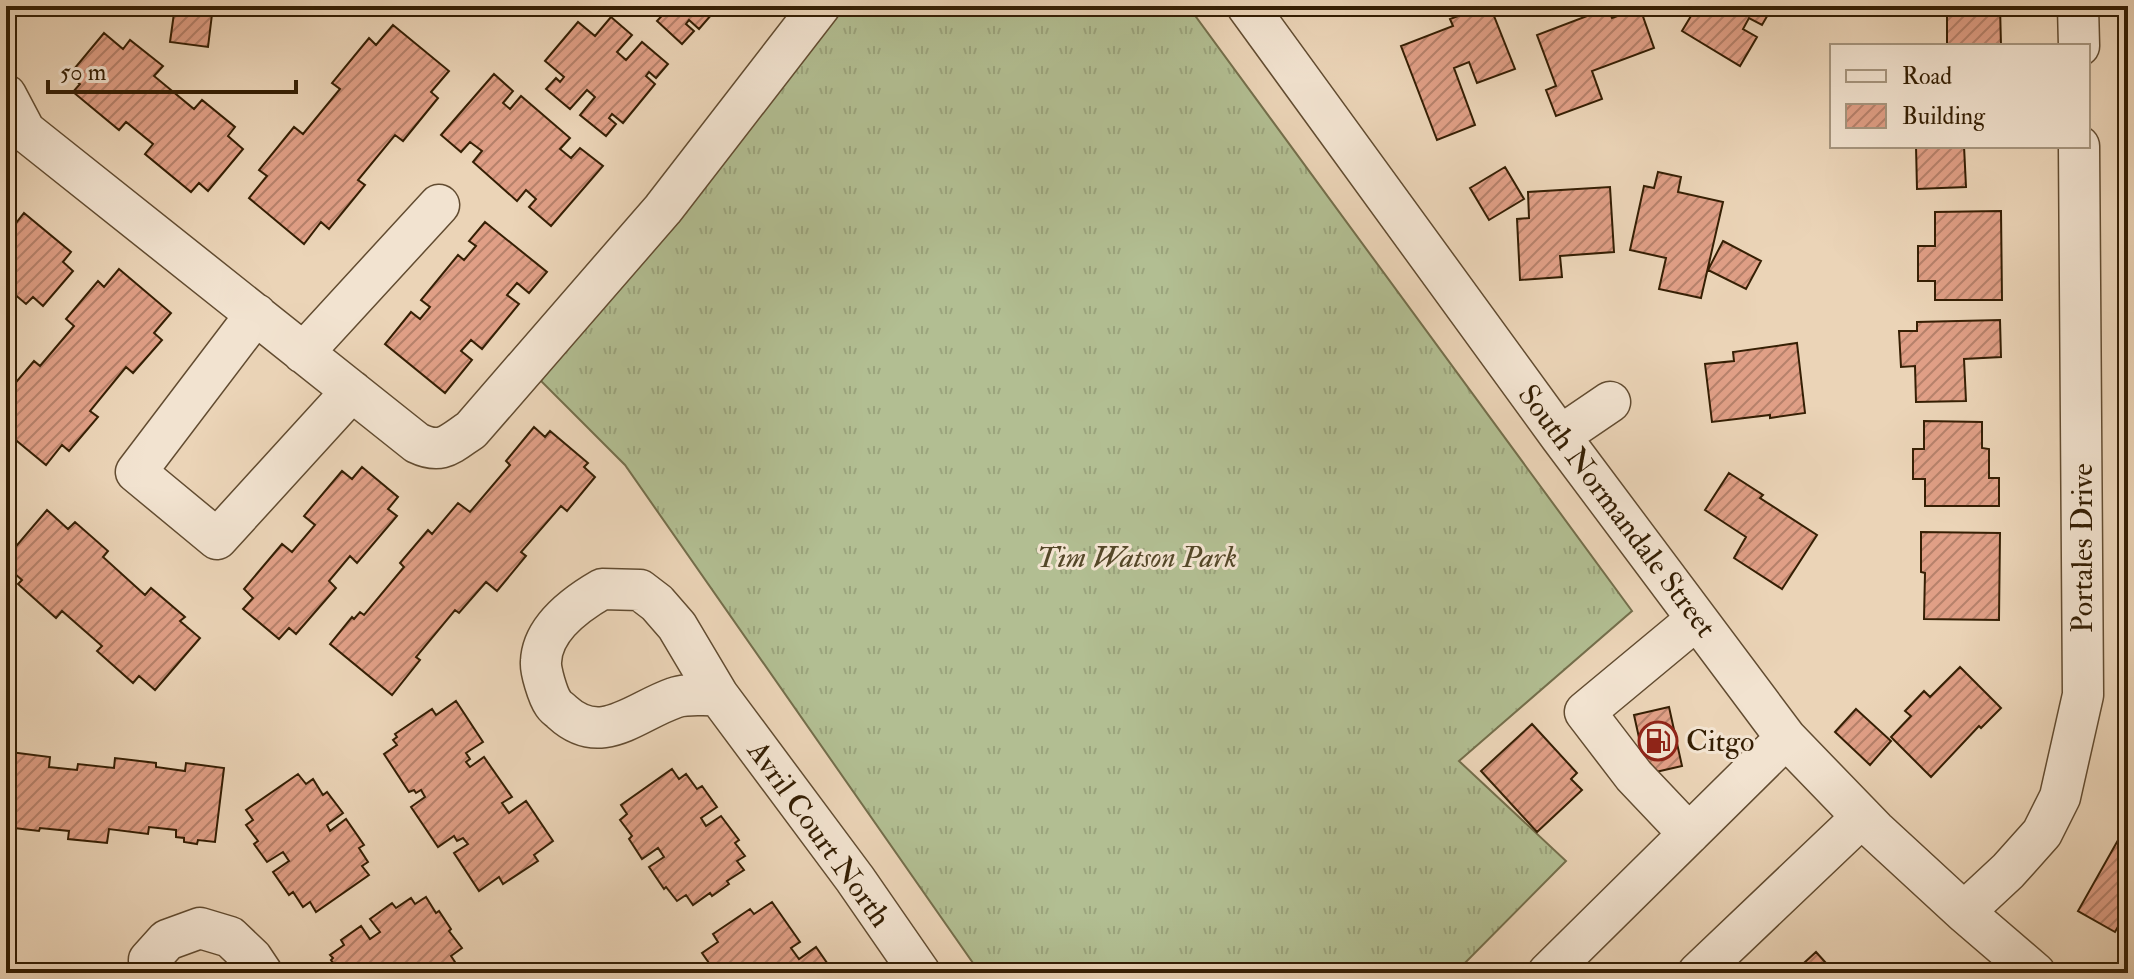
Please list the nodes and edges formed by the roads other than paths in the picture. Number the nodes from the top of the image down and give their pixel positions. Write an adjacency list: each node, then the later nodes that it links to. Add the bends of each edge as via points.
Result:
1 (820, 6): 10 (street, via 663,209 471,430 444,448 431,449)
2 (2078, 6): 4 (street)
3 (1257, 9): 12 (street, South Normandale Street)
4 (2079, 44)
5 (6, 95): 8 (street, via 25,131)
6 (2079, 148): 18 (street, Portales Drive, via 2083,695 2060,797 2042,833)
7 (439, 205): 9 (street)
8 (256, 314): 9 (street); 10 (street, via 136,472 217,539)
9 (303, 353): 10 (street)
10 (352, 391)
11 (1610, 402): 12 (street)
12 (1560, 436): 13 (street, South Normandale Street)
13 (1697, 619): 15 (street, South Normandale Street); 17 (street, via 1585,712 1634,776)
14 (718, 695): 21 (street, Avril Court North)
15 (1786, 738): 16 (street, South Normandale Street); 17 (street)
16 (1862, 817): 18 (street, South Normandale Street); 23 (street)
17 (1689, 834): 22 (street)
18 (1964, 912): 24 (street, South Normandale Street)
19 (150, 973): 20 (street, via 149,960 167,940 200,928 230,937)
20 (262, 973)
21 (920, 973)
22 (1548, 973)
23 (1698, 973)
24 (2035, 973)

